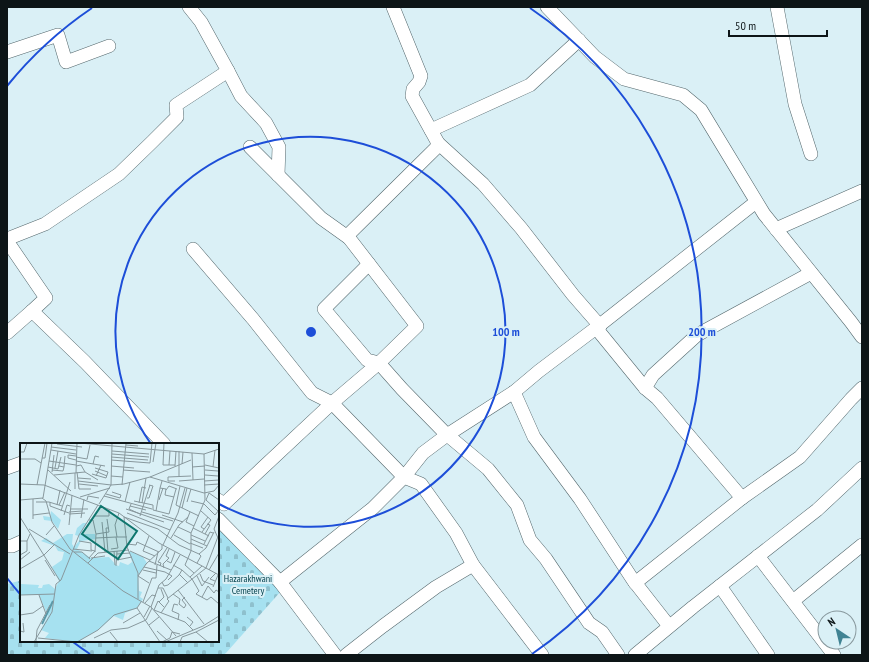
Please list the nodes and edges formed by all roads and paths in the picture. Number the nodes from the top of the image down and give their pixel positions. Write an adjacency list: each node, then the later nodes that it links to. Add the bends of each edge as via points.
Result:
1 (189, 7): 8 (street, via 201,22)
2 (393, 7): 9 (street, via 421,76 412,96)
3 (547, 7): 5 (street)
4 (777, 7): 12 (street, via 795,104)
5 (579, 40): 9 (street, via 530,85); 15 (street, via 595,57 624,79 683,95 701,110)
6 (109, 46): 7 (street, via 66,62 58,35)
7 (7, 52)
8 (228, 71): 13 (street, via 241,96 266,123 279,147); 18 (street, via 176,104 177,117 119,174 45,224)
9 (431, 130): 10 (street)
10 (438, 143): 17 (street, via 436,148 349,234); 24 (street, via 483,184 521,228)
11 (250, 147): 13 (street)
12 (811, 154)
13 (278, 175): 17 (street, via 321,218)
14 (862, 191): 16 (street)
15 (756, 202): 16 (street); 24 (street)
16 (776, 229): 21 (street)
17 (349, 238): 20 (street)
18 (7, 240): 22 (street, via 46,298)
19 (192, 249): 31 (street, via 253,319 312,393)
20 (369, 264): 27 (street, via 417,326); 27 (street, via 324,309 367,360)
21 (811, 273): 23 (street); 28 (street, via 698,335 653,375)
22 (32, 311): 25 (street); 33 (street)
23 (857, 319): 26 (street)
24 (598, 327): 28 (street); 30 (street)
25 (7, 334)
26 (862, 337)
27 (379, 363): 31 (street); 32 (street)
28 (645, 388): 38 (street, via 657,398)
29 (862, 388): 38 (street, via 800,457)
30 (514, 392): 32 (street); 47 (street, via 534,437 580,499)
31 (332, 403): 37 (street); 39 (street)
32 (447, 435): 37 (street, via 422,452); 54 (street, via 488,469 517,505 530,540 546,559 589,623 602,632)
33 (163, 443)
34 (20, 463): 35 (street)
35 (7, 468)
36 (862, 468): 44 (street, via 817,510)
37 (404, 477): 45 (street, via 421,484 456,533); 46 (street, via 373,508)
38 (742, 498): 47 (street)
39 (220, 506)
40 (219, 520): 46 (street)
41 (20, 542): 43 (street)
42 (862, 545): 49 (street)
43 (7, 546)
44 (758, 556): 48 (street); 49 (street)
45 (473, 565): 52 (street, via 436,587); 53 (street)
46 (280, 582): 51 (street)
47 (636, 583): 50 (street)
48 (720, 586): 50 (street); 56 (street)
49 (793, 601): 57 (street)
50 (670, 626): 55 (street)
51 (335, 655)
52 (346, 655)
53 (542, 655)
54 (618, 655)
55 (635, 655)
56 (768, 655)
57 (834, 655)

